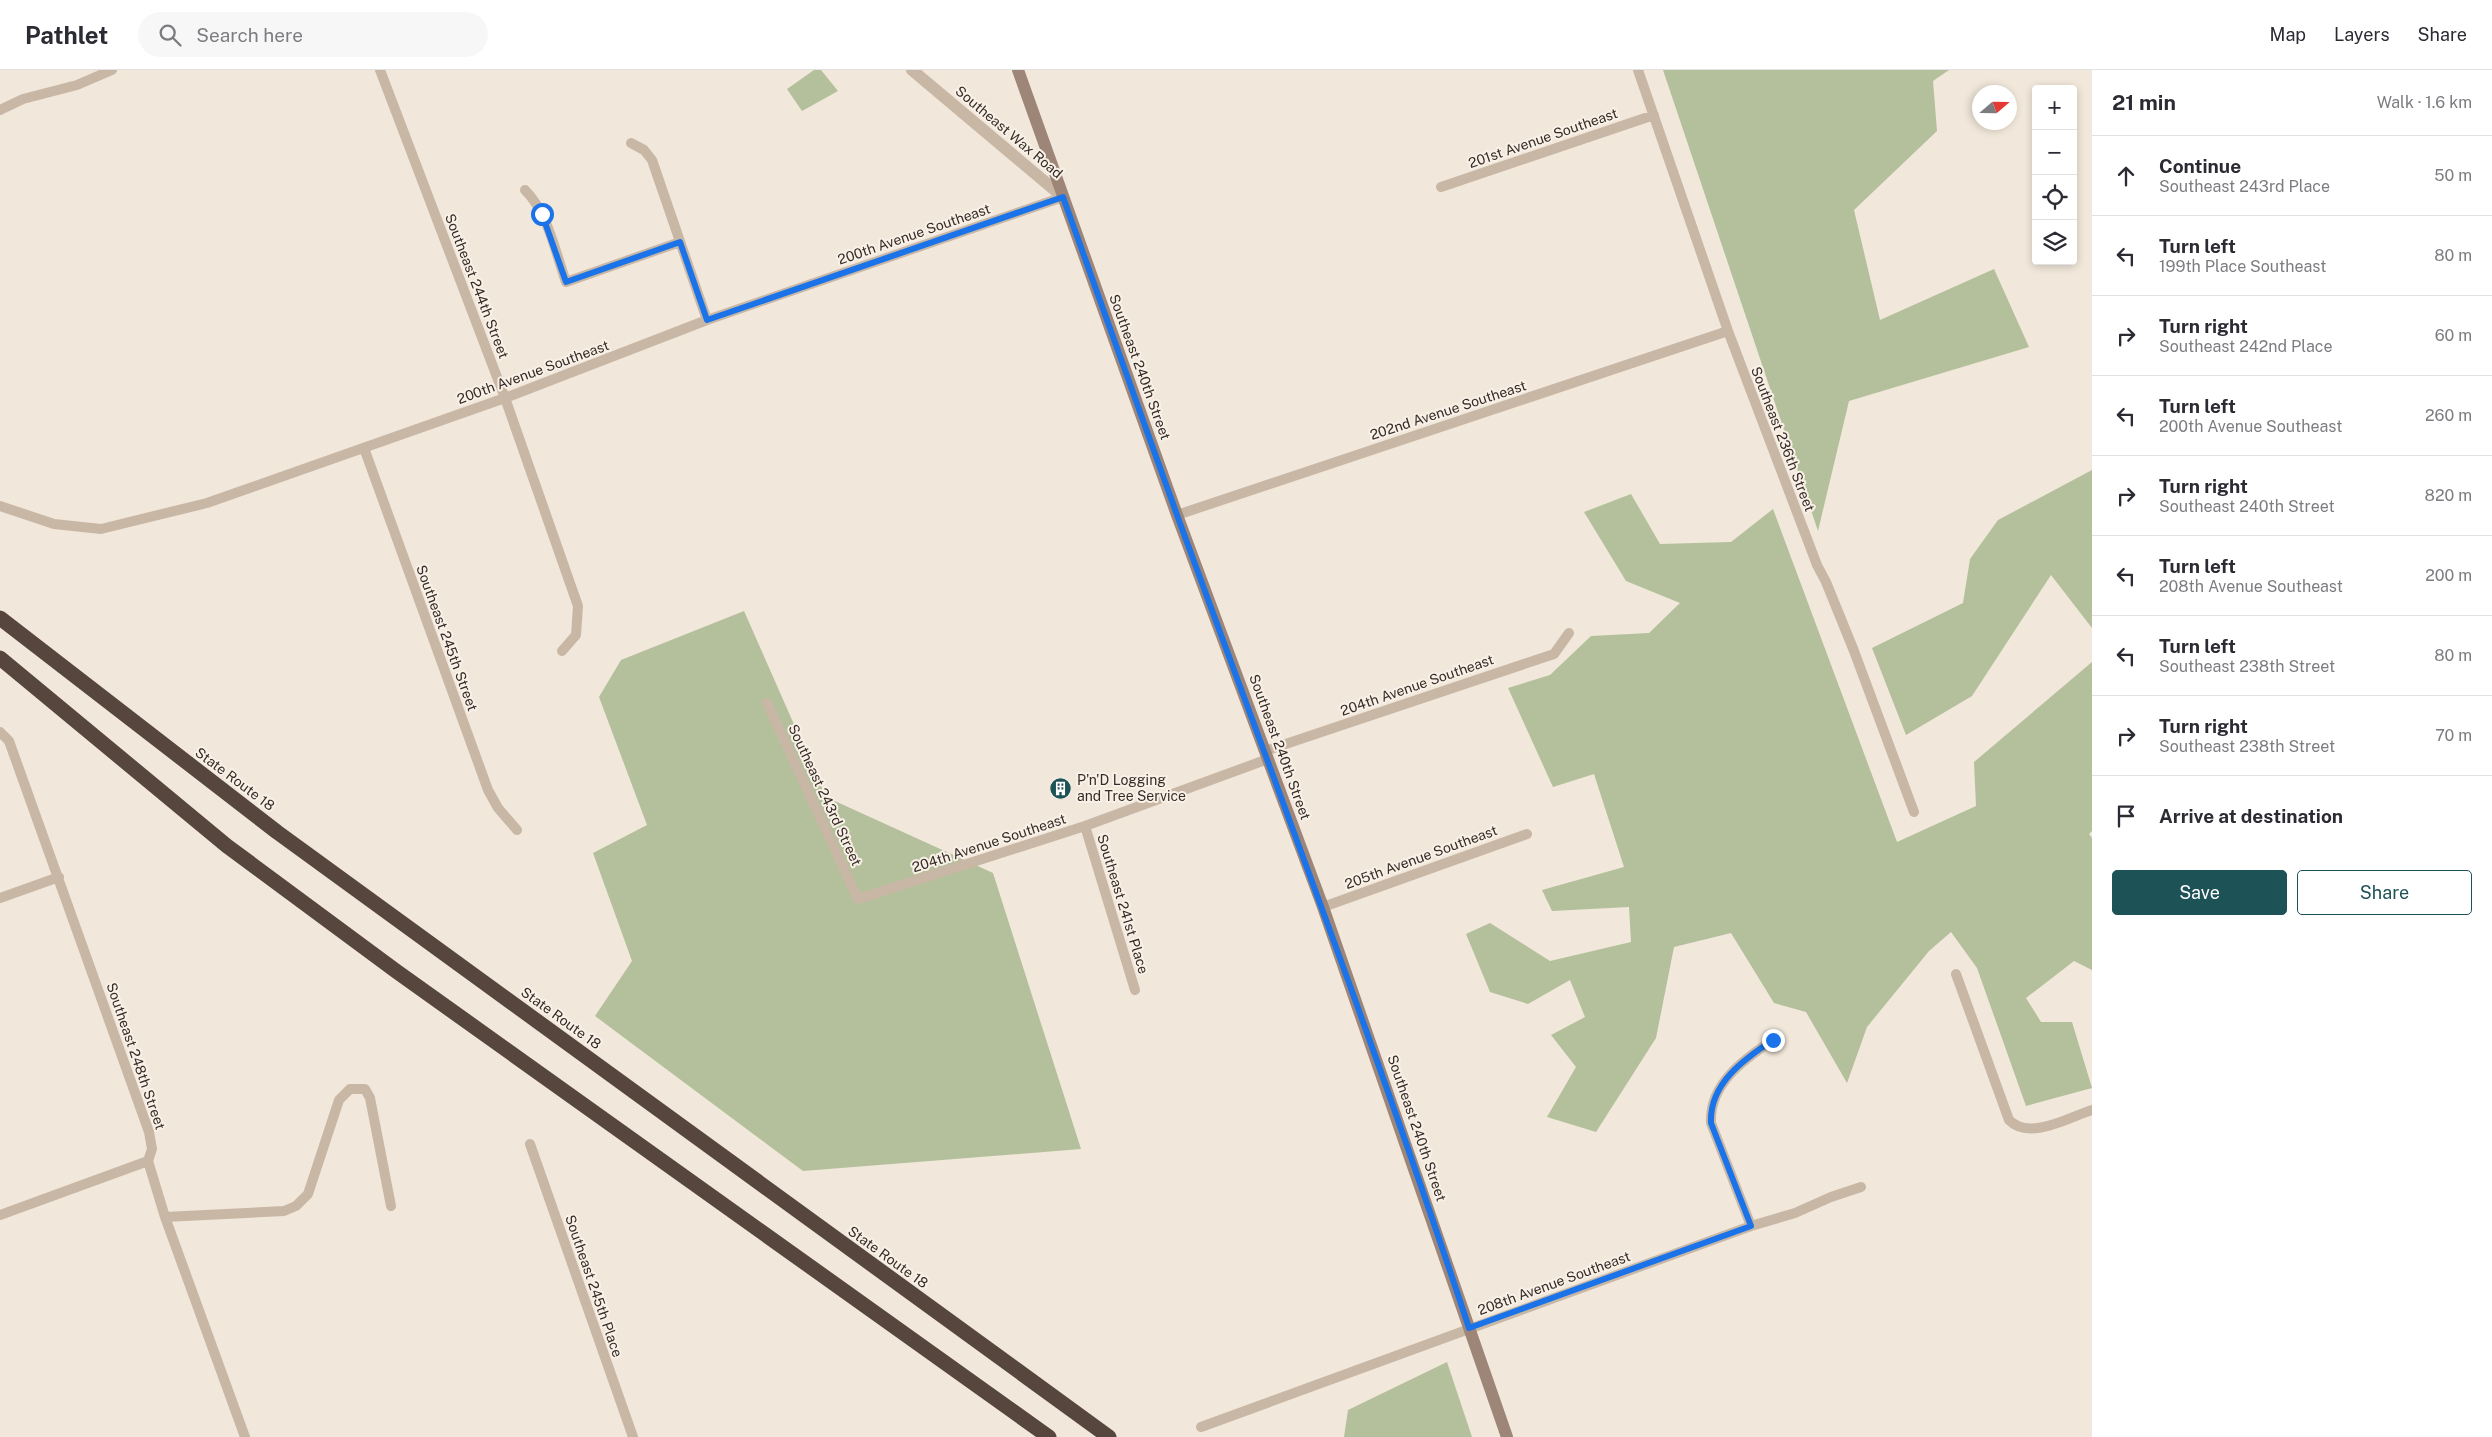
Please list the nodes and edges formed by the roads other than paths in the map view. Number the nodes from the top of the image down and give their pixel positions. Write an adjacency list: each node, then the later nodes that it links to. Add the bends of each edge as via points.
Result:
1 (112, 70): 6 (street, via 77,85 23,99)
2 (380, 70): 15 (street, Southeast 244th Street)
3 (912, 70): 11 (street, Southeast Wax Road)
4 (1018, 70): 11 (main road, Southeast 240th Street)
5 (1638, 70): 7 (street, Southeast 236th Street)
6 (0, 110)
7 (1654, 114): 9 (street, 201st Avenue Southeast); 14 (street, Southeast 236th Street)
8 (632, 144): 12 (street, via 644,150 652,160)
9 (1441, 187)
10 (525, 190): 12 (street, via 536,201 542,214 566,282)
11 (1063, 197): 13 (street, 200th Avenue Southeast); 18 (main road, Southeast 240th Street)
12 (680, 242): 13 (street)
13 (707, 320): 15 (street, 200th Avenue Southeast)
14 (1728, 331): 18 (street, 202nd Avenue Southeast); 26 (street, Southeast 236th Street)
15 (505, 398): 16 (street, 200th Avenue Southeast); 21 (street, Southeast 244th Street, via 578,606 576,635)
16 (364, 448): 17 (street, 200th Avenue Southeast, via 207,503 101,529 54,524); 28 (street, Southeast 245th Street, via 488,790)
17 (3, 508)
18 (1177, 515): 25 (main road, Southeast 240th Street)
19 (0, 618): 50 (highway, State Route 18, via 278,832)
20 (1569, 633): 25 (street, 204th Avenue Southeast, via 1554,654)
21 (562, 651)
22 (0, 658): 49 (highway, via 213,835 426,993)
23 (767, 702): 32 (street, Southeast 243rd Street)
24 (0, 732): 30 (street, Southeast 248th Street, via 10,741)
25 (1267, 755): 27 (street, 204th Avenue Southeast); 33 (main road, Southeast 240th Street)
26 (1914, 812)
27 (1085, 826): 32 (street, 204th Avenue Southeast); 35 (street, Southeast 241st Place)
28 (516, 830)
29 (1527, 834): 33 (street, 205th Avenue Southeast)
30 (59, 877): 31 (street); 39 (street, Southeast 248th Street, via 149,1132 152,1149)
31 (0, 898)
32 (858, 899)
33 (1323, 907): 45 (main road, Southeast 240th Street)
34 (1956, 974): 37 (street, via 2010,1120 2020,1128 2035,1129)
35 (1135, 990)
36 (1773, 1040): 44 (street, via 1732,1070 1710,1112 1711,1123)
37 (2092, 1110)
38 (530, 1144): 48 (street, Southeast 245th Place)
39 (148, 1161): 42 (street); 43 (street, Southeast 248th Street)
40 (1861, 1187): 44 (street, 208th Avenue Southeast, via 1795,1214)
41 (392, 1206): 43 (street, via 370,1098 364,1089 350,1089 338,1100 308,1194 296,1206 284,1211)
42 (0, 1215)
43 (165, 1217): 47 (street, Southeast 248th Street)
44 (1751, 1226): 45 (street, 208th Avenue Southeast)
45 (1469, 1328): 46 (street, 208th Avenue Southeast); 51 (main road, Southeast 240th Street)
46 (1201, 1427)
47 (245, 1437)
48 (633, 1437)
49 (1049, 1437)
50 (1109, 1437)
51 (1507, 1437)

